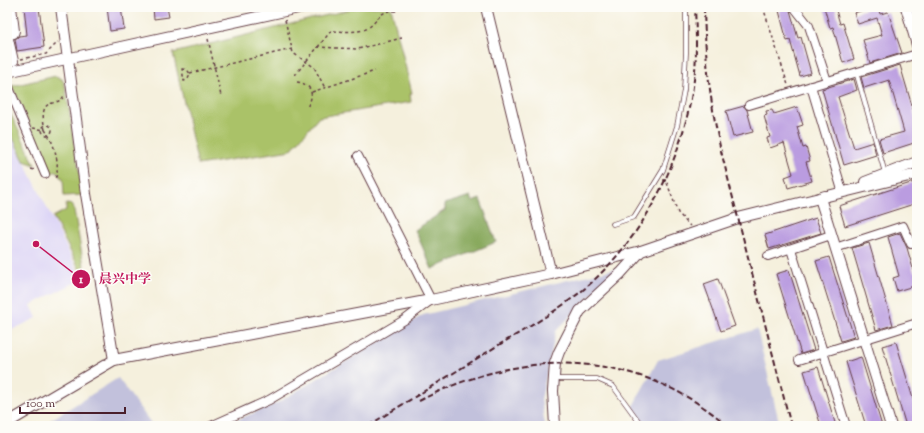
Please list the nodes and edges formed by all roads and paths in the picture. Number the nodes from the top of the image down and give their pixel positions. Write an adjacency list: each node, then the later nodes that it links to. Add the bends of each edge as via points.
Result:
1 (12, 7): 11 (street, via 15,31 14,34)
2 (61, 7): 19 (street)
3 (303, 7): 19 (street)
4 (486, 7): 61 (street)
5 (686, 7): 50 (lane, via 684,90 677,126 663,170)
6 (763, 7): 35 (path)
7 (794, 7): 28 (street, via 809,26)
8 (906, 7): 15 (street)
9 (397, 11): 16 (path, via 385,12 365,29 331,31)
10 (285, 20): 17 (path)
11 (8, 35): 20 (street)
12 (402, 38): 16 (path, via 358,49)
13 (208, 39): 22 (path)
14 (59, 40): 20 (path, via 46,54)
15 (917, 42)
16 (317, 47): 21 (path)
17 (292, 49): 21 (path, via 293,53); 22 (path)
18 (917, 54): 25 (street)
19 (68, 58): 24 (street); 31 (street)
20 (14, 61)
21 (305, 61): 27 (path); 33 (path, via 314,67)
22 (215, 67): 26 (path); 36 (path)
23 (375, 71): 33 (path)
24 (7, 72)
25 (856, 72): 28 (street); 48 (lane)
26 (190, 73): 26 (path, via 189,78 184,81 182,69)
27 (295, 75)
28 (828, 81): 32 (street)
29 (297, 82): 34 (path, via 306,84)
30 (7, 83): 39 (street)
31 (71, 84): 40 (path, via 63,98 46,106); 68 (street, via 86,194)
32 (811, 86): 35 (street); 51 (street)
33 (325, 88): 34 (path)
34 (312, 92): 38 (path, via 312,99)
35 (790, 92): 37 (street)
36 (221, 96)
37 (749, 104)
38 (307, 107)
39 (25, 126): 41 (path); 47 (street)
40 (44, 126): 41 (path); 42 (path); 43 (path, via 52,128)
41 (42, 130): 42 (path); 43 (path, via 43,134)
42 (45, 130): 43 (path)
43 (48, 135): 47 (path, via 55,152 57,172 56,177)
44 (358, 156): 62 (street)
45 (917, 162): 48 (street)
46 (31, 169): 47 (path)
47 (45, 174)
48 (885, 174): 51 (street)
49 (917, 174): 52 (street)
50 (657, 179): 53 (lane, via 634,217); 54 (path, via 666,180 678,213)
51 (842, 190): 52 (street)
52 (820, 198): 55 (street); 59 (street, via 738,218)
53 (612, 224)
54 (691, 227)
55 (832, 235): 57 (street); 58 (street)
56 (917, 242): 58 (street, via 911,244 903,226)
57 (791, 248): 60 (street); 67 (street)
58 (835, 248): 66 (street)
59 (641, 251): 61 (street); 70 (street, via 580,311 559,352)
60 (768, 256)
61 (552, 274): 62 (street)
62 (431, 300): 63 (street); 64 (street)
63 (401, 305): 64 (street); 68 (street)
64 (406, 320): 72 (street, via 269,400)
65 (917, 323): 66 (street)
66 (864, 340): 67 (street); 76 (street)
67 (824, 353): 69 (street); 75 (street)
68 (114, 360): 71 (street)
69 (799, 360)
70 (554, 379): 73 (street); 74 (lane, via 596,379 613,386)
71 (7, 423)
72 (211, 426)
73 (555, 426)
74 (642, 426)
75 (846, 426)
76 (891, 426)

